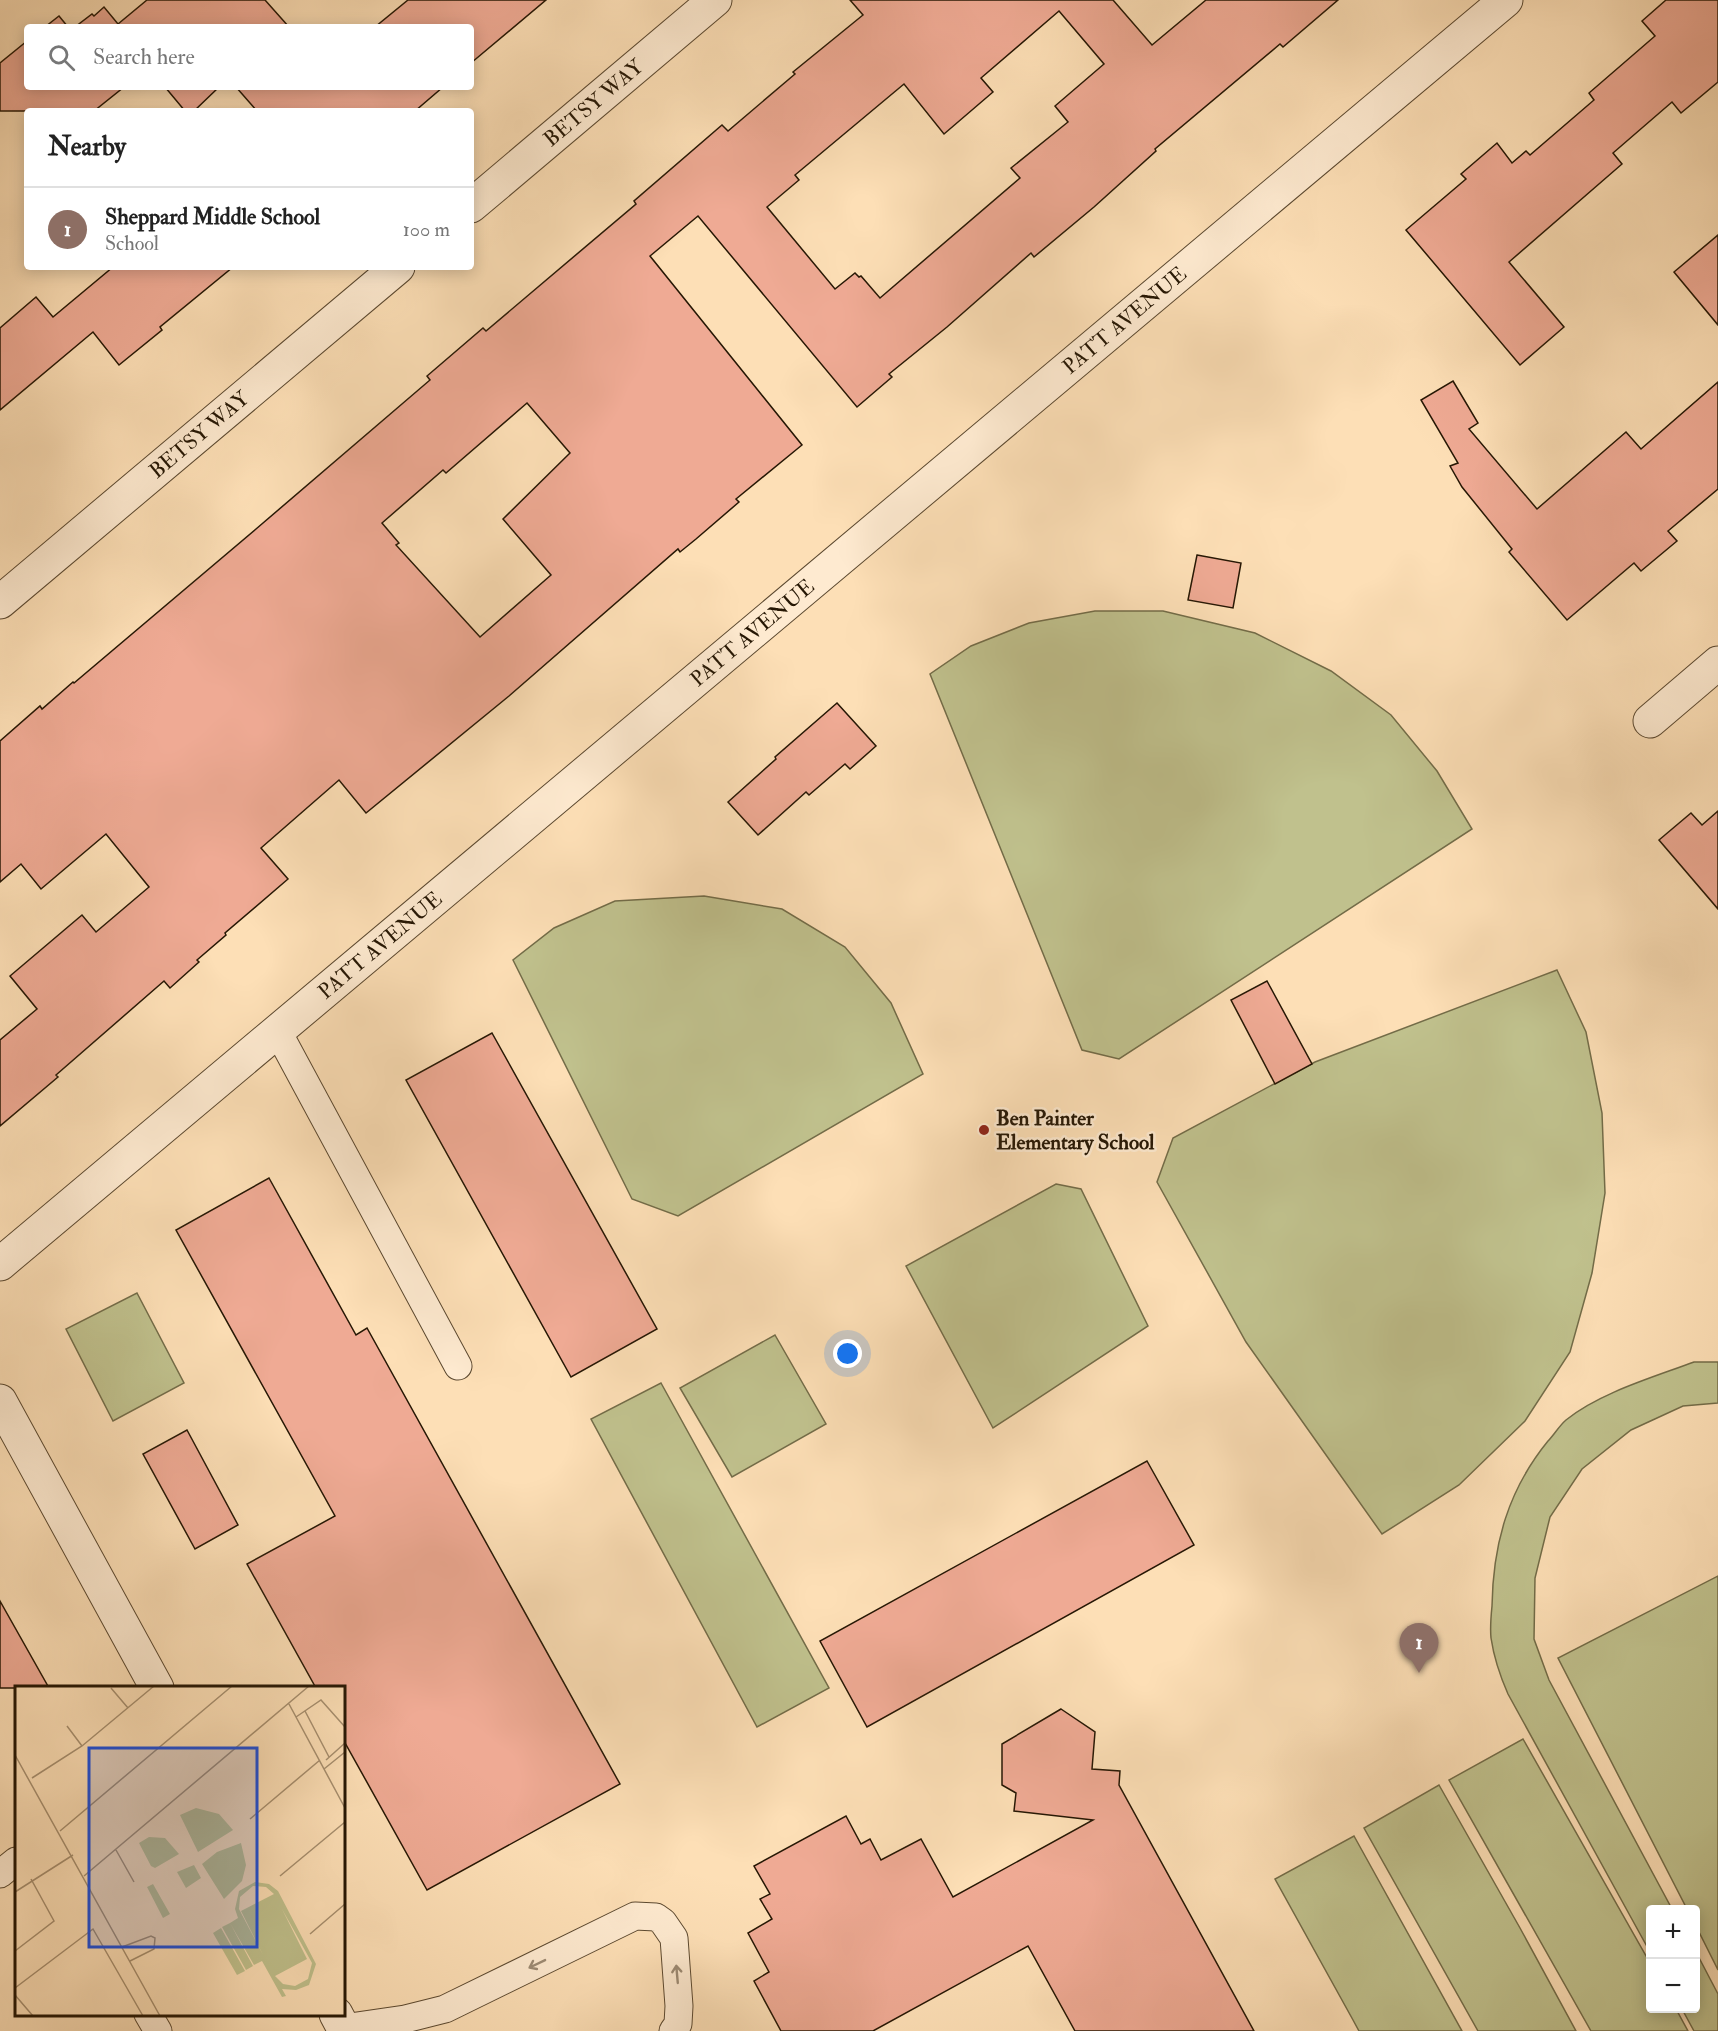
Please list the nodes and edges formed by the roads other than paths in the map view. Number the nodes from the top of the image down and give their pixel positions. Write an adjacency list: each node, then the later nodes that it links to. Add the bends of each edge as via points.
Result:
1 (715, 0): 3 (street, BETSY WAY)
2 (1506, 0): 8 (street, PATT AVENUE)
3 (474, 203)
4 (394, 270): 5 (street, BETSY WAY)
5 (0, 602)
6 (1718, 663): 7 (street)
7 (1650, 721)
8 (278, 1032): 9 (street, PATT AVENUE); 10 (lane)
9 (0, 1264)
10 (458, 1366)
11 (0, 1401): 12 (street)
12 (156, 1686)
13 (15, 1863): 14 (lane)
14 (0, 1874)
15 (149, 2016): 17 (lane)
16 (341, 2024): 18 (lane, one-way to 16, via 678,2024 679,2006 674,1938 656,1917 635,1916 445,2009 405,2019)
17 (158, 2031)
18 (673, 2031)

